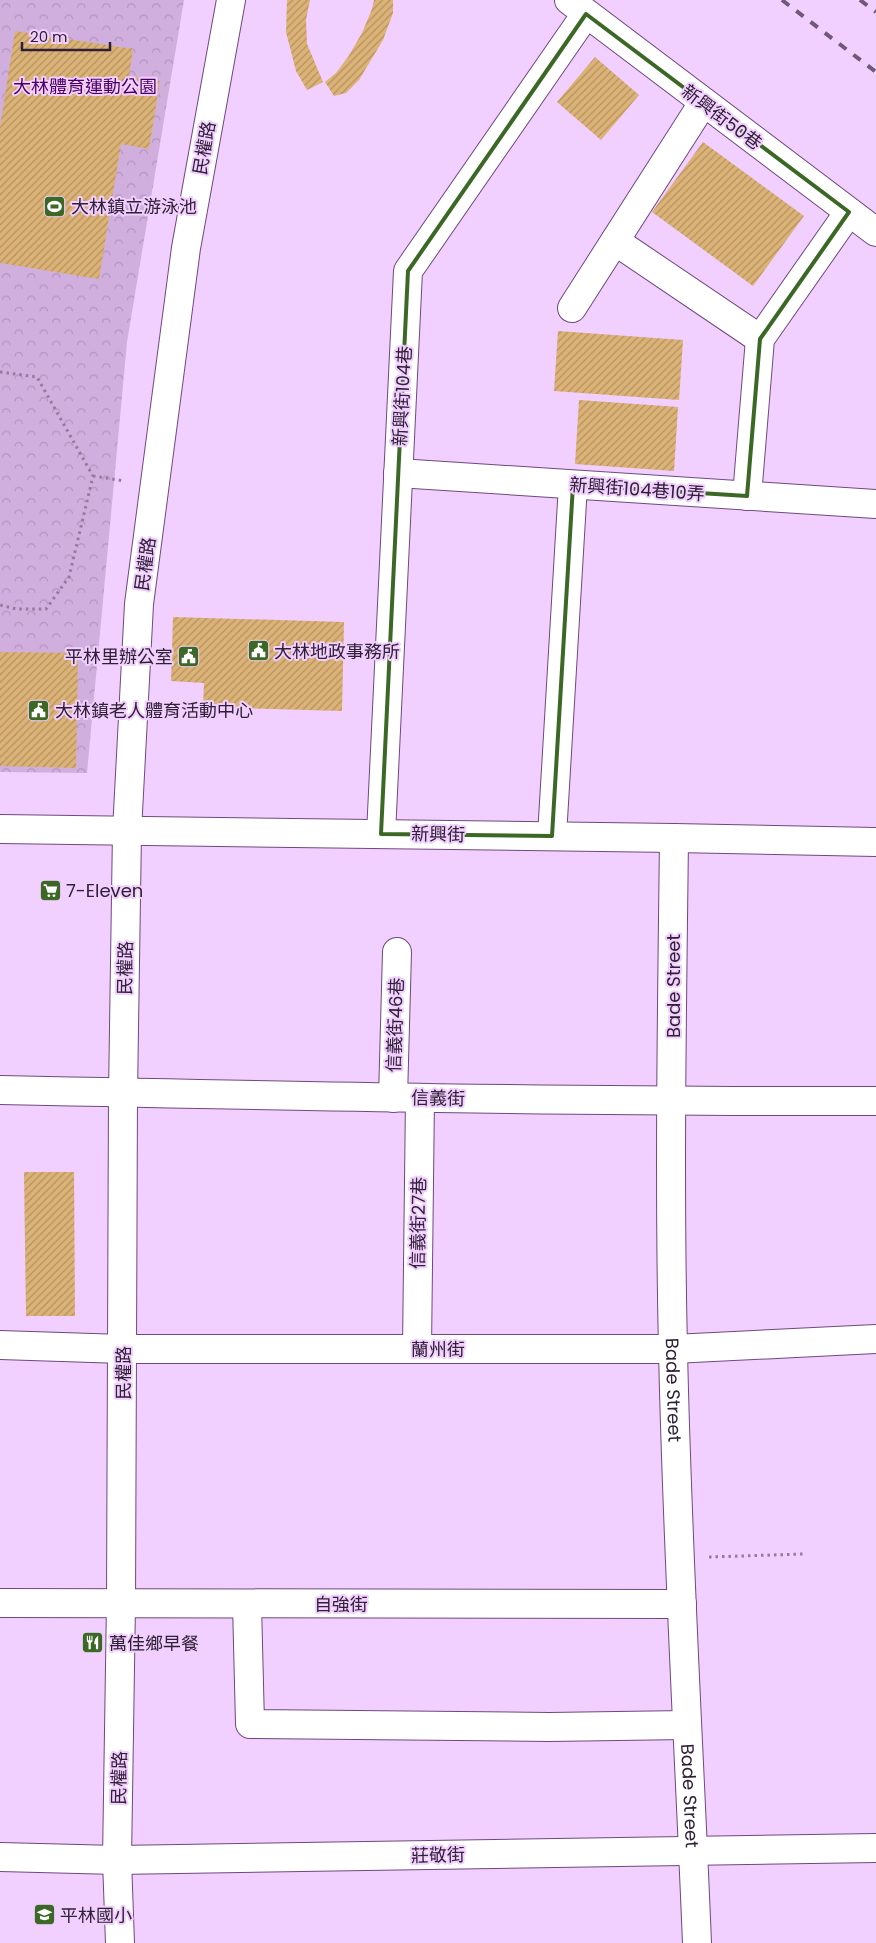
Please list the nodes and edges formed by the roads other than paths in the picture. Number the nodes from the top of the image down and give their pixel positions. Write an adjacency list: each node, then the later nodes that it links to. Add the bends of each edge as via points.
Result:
1 (231, 0): 14 (street, 民權路, via 186,248 139,604)
2 (577, 7): 3 (street, 新興街50巷); 9 (street, 新興街104巷, via 408,271)
3 (703, 103): 4 (street, 新興街50巷); 6 (street)
4 (849, 212): 5 (street, 新興街50巷); 8 (street)
5 (876, 232)
6 (615, 241): 7 (street); 8 (street)
7 (572, 308)
8 (760, 339): 11 (street)
9 (398, 473): 10 (street, 新興街104巷10弄); 15 (street, 新興街104巷)
10 (573, 485): 11 (street, 新興街104巷10弄); 16 (street)
11 (748, 496): 12 (street, 新興街104巷10弄)
12 (876, 504)
13 (0, 829): 14 (street, 新興街)
14 (127, 831): 15 (street, 新興街); 21 (street, 民權路)
15 (381, 834): 16 (street, 新興街)
16 (552, 836): 17 (street, 新興街)
17 (674, 838): 18 (street, 新興街); 25 (street, Bade Street)
18 (876, 842)
19 (397, 952): 22 (street, 信義街46巷)
20 (0, 1090): 21 (street, 信義街)
21 (123, 1094): 22 (street, 信義街); 28 (street, 民權路)
22 (393, 1098): 23 (street, 信義街)
23 (420, 1098): 25 (street, 信義街); 29 (street, 信義街27巷)
24 (876, 1101): 25 (street, 信義街)
25 (672, 1102): 30 (street, Bade Street)
26 (876, 1339): 30 (street, 蘭州街)
27 (0, 1345): 28 (street, 蘭州街)
28 (123, 1349): 29 (street, 蘭州街); 32 (street, 民權路)
29 (417, 1349): 30 (street, 蘭州街)
30 (673, 1349): 34 (street, Bade Street)
31 (0, 1603): 32 (street, 自強街)
32 (121, 1603): 33 (street, 自強街); 39 (street, 民權路)
33 (247, 1604): 34 (street, 自強街); 35 (street, via 250,1724 549,1728)
34 (682, 1604): 35 (street, Bade Street)
35 (686, 1724): 37 (street, Bade Street)
36 (876, 1848): 37 (street, 莊敬街)
37 (693, 1850): 39 (street, 莊敬街); 41 (street, Bade Street)
38 (0, 1857): 39 (street, 莊敬街)
39 (118, 1860): 40 (street, 民權路)
40 (120, 1943)
41 (697, 1943)

